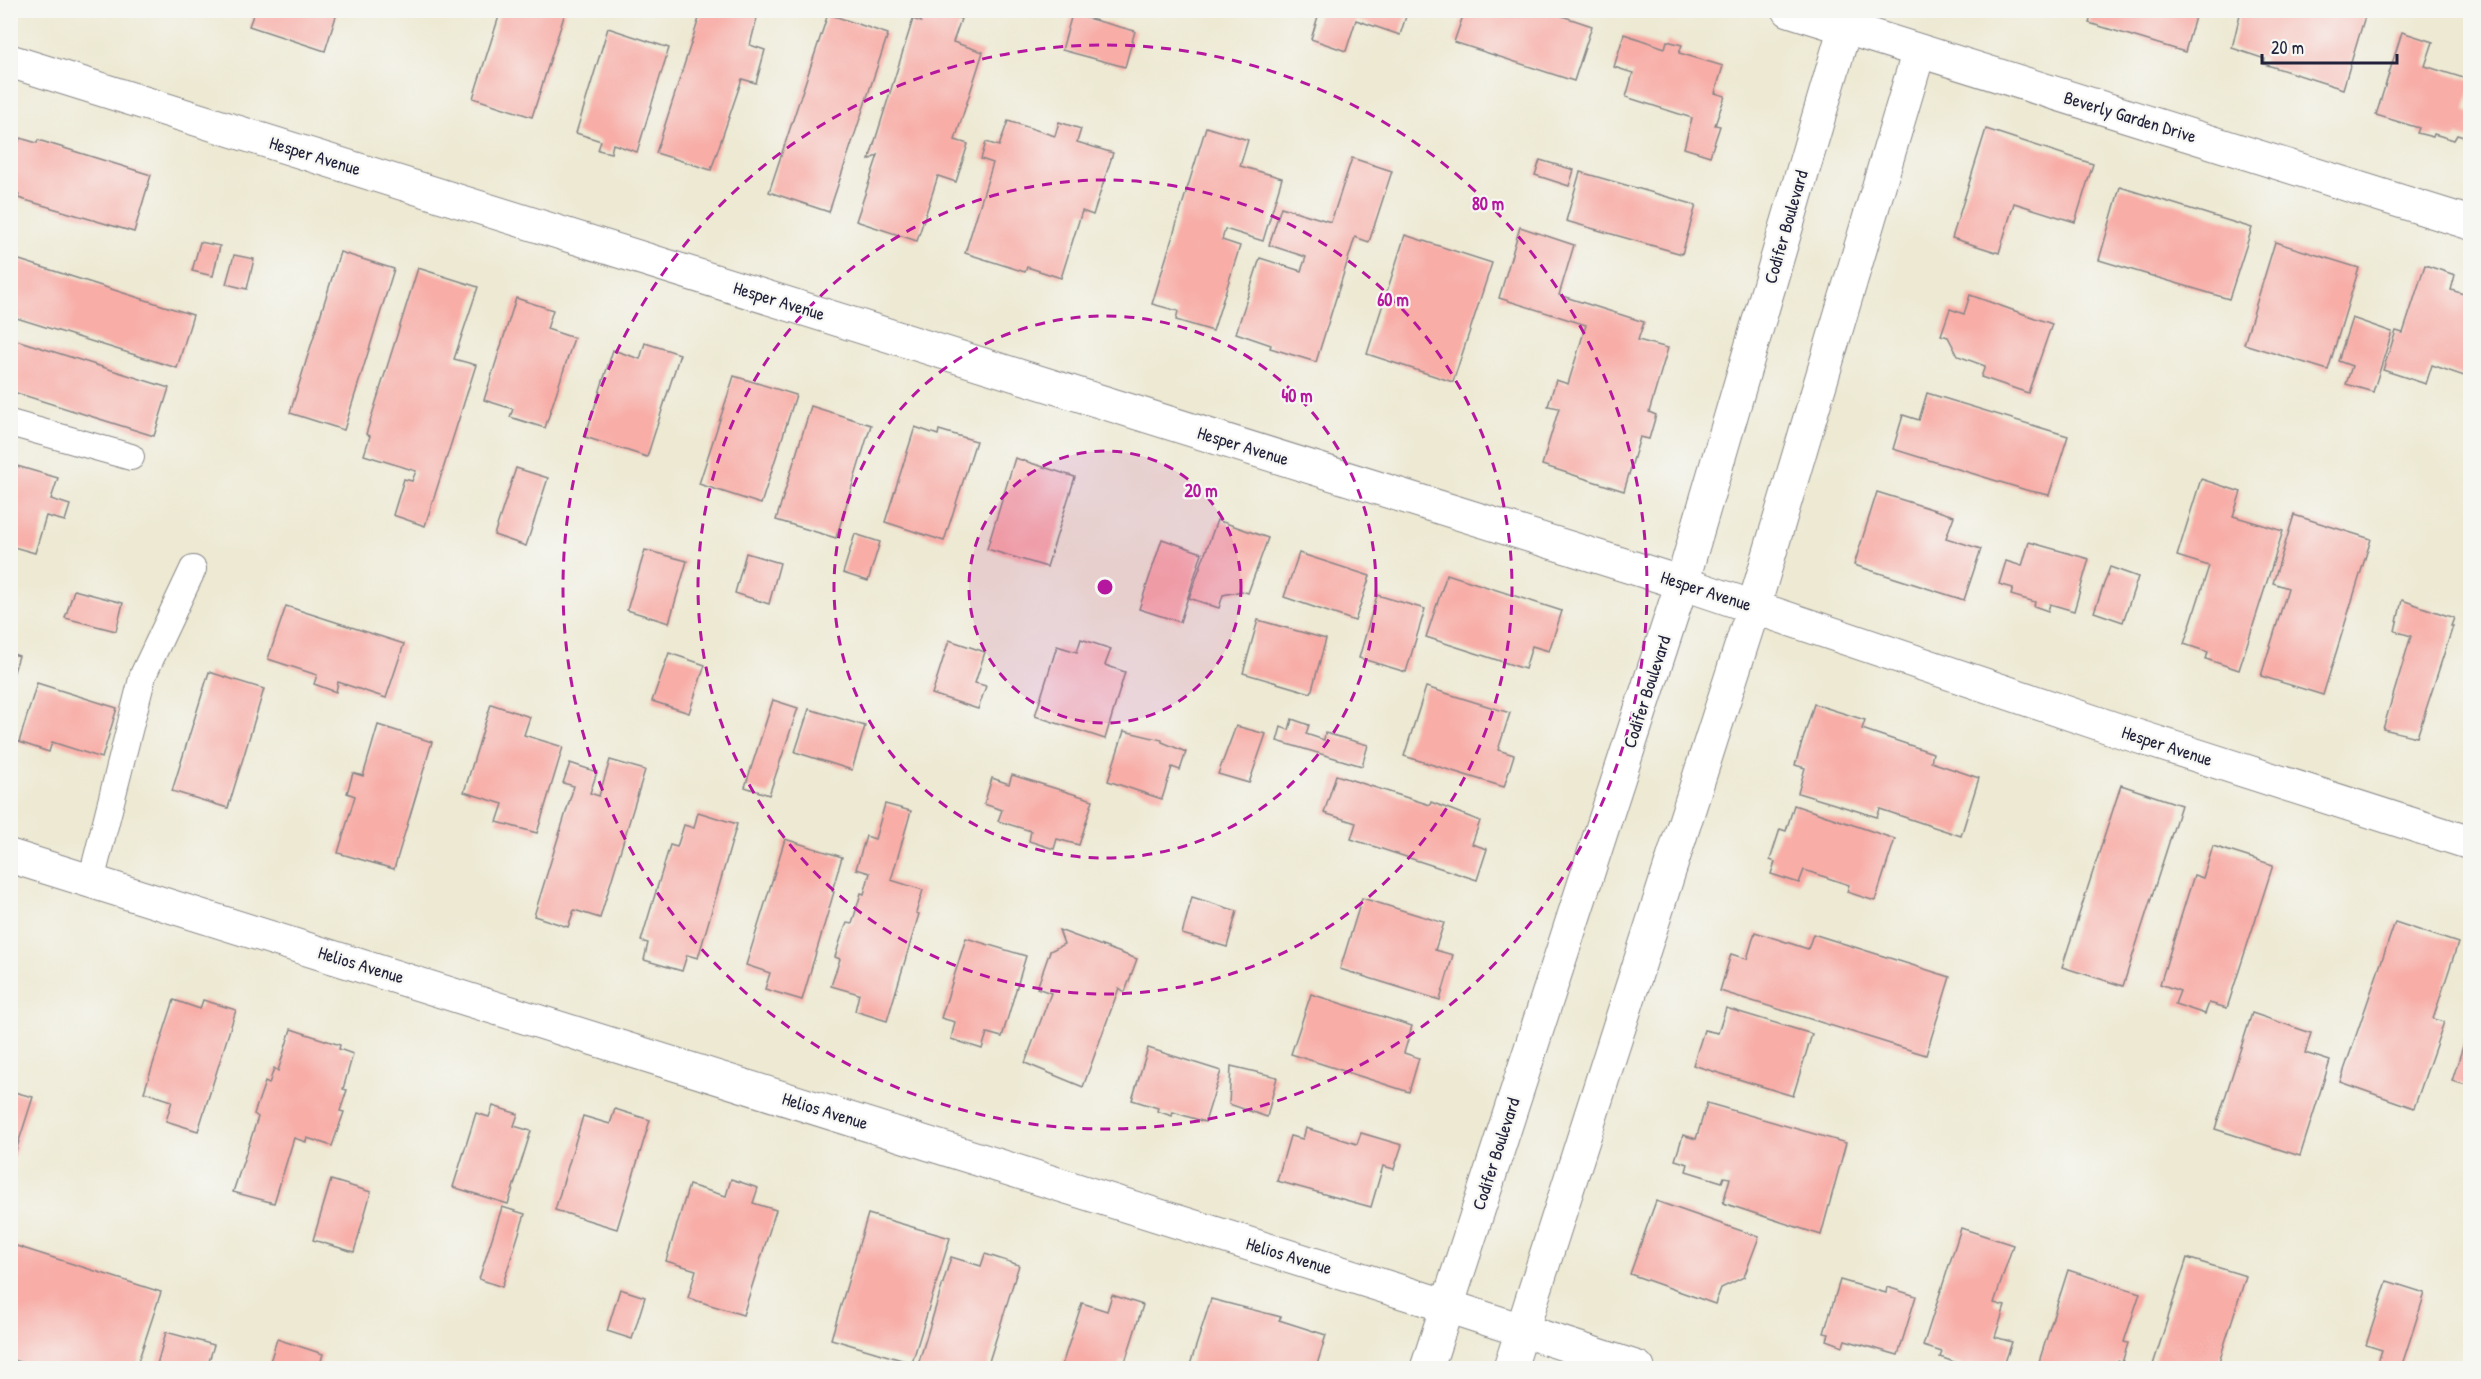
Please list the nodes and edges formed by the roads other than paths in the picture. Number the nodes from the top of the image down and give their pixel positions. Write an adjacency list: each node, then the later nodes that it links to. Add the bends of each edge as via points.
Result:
1 (1789, 10): 2 (street, Beverly Garden Drive)
2 (1847, 19): 3 (street, Beverly Garden Drive); 9 (street, Codifer Boulevard)
3 (1919, 51): 5 (street, Beverly Garden Drive); 10 (street)
4 (10, 61): 9 (street, Hesper Avenue)
5 (2470, 223)
6 (10, 423): 7 (lane)
7 (131, 457)
8 (193, 569): 13 (lane, via 143,675)
9 (1682, 583): 10 (street, Hesper Avenue); 14 (street, Codifer Boulevard)
10 (1754, 606): 11 (street, Hesper Avenue, via 2127,733); 15 (street)
11 (2470, 843)
12 (10, 856): 13 (street, Helios Avenue)
13 (91, 881): 14 (street, Helios Avenue)
14 (1447, 1306): 15 (street, Helios Avenue); 16 (street, Codifer Boulevard)
15 (1522, 1331): 17 (street); 18 (street, Helios Avenue)
16 (1427, 1368)
17 (1510, 1368)
18 (1638, 1368)

